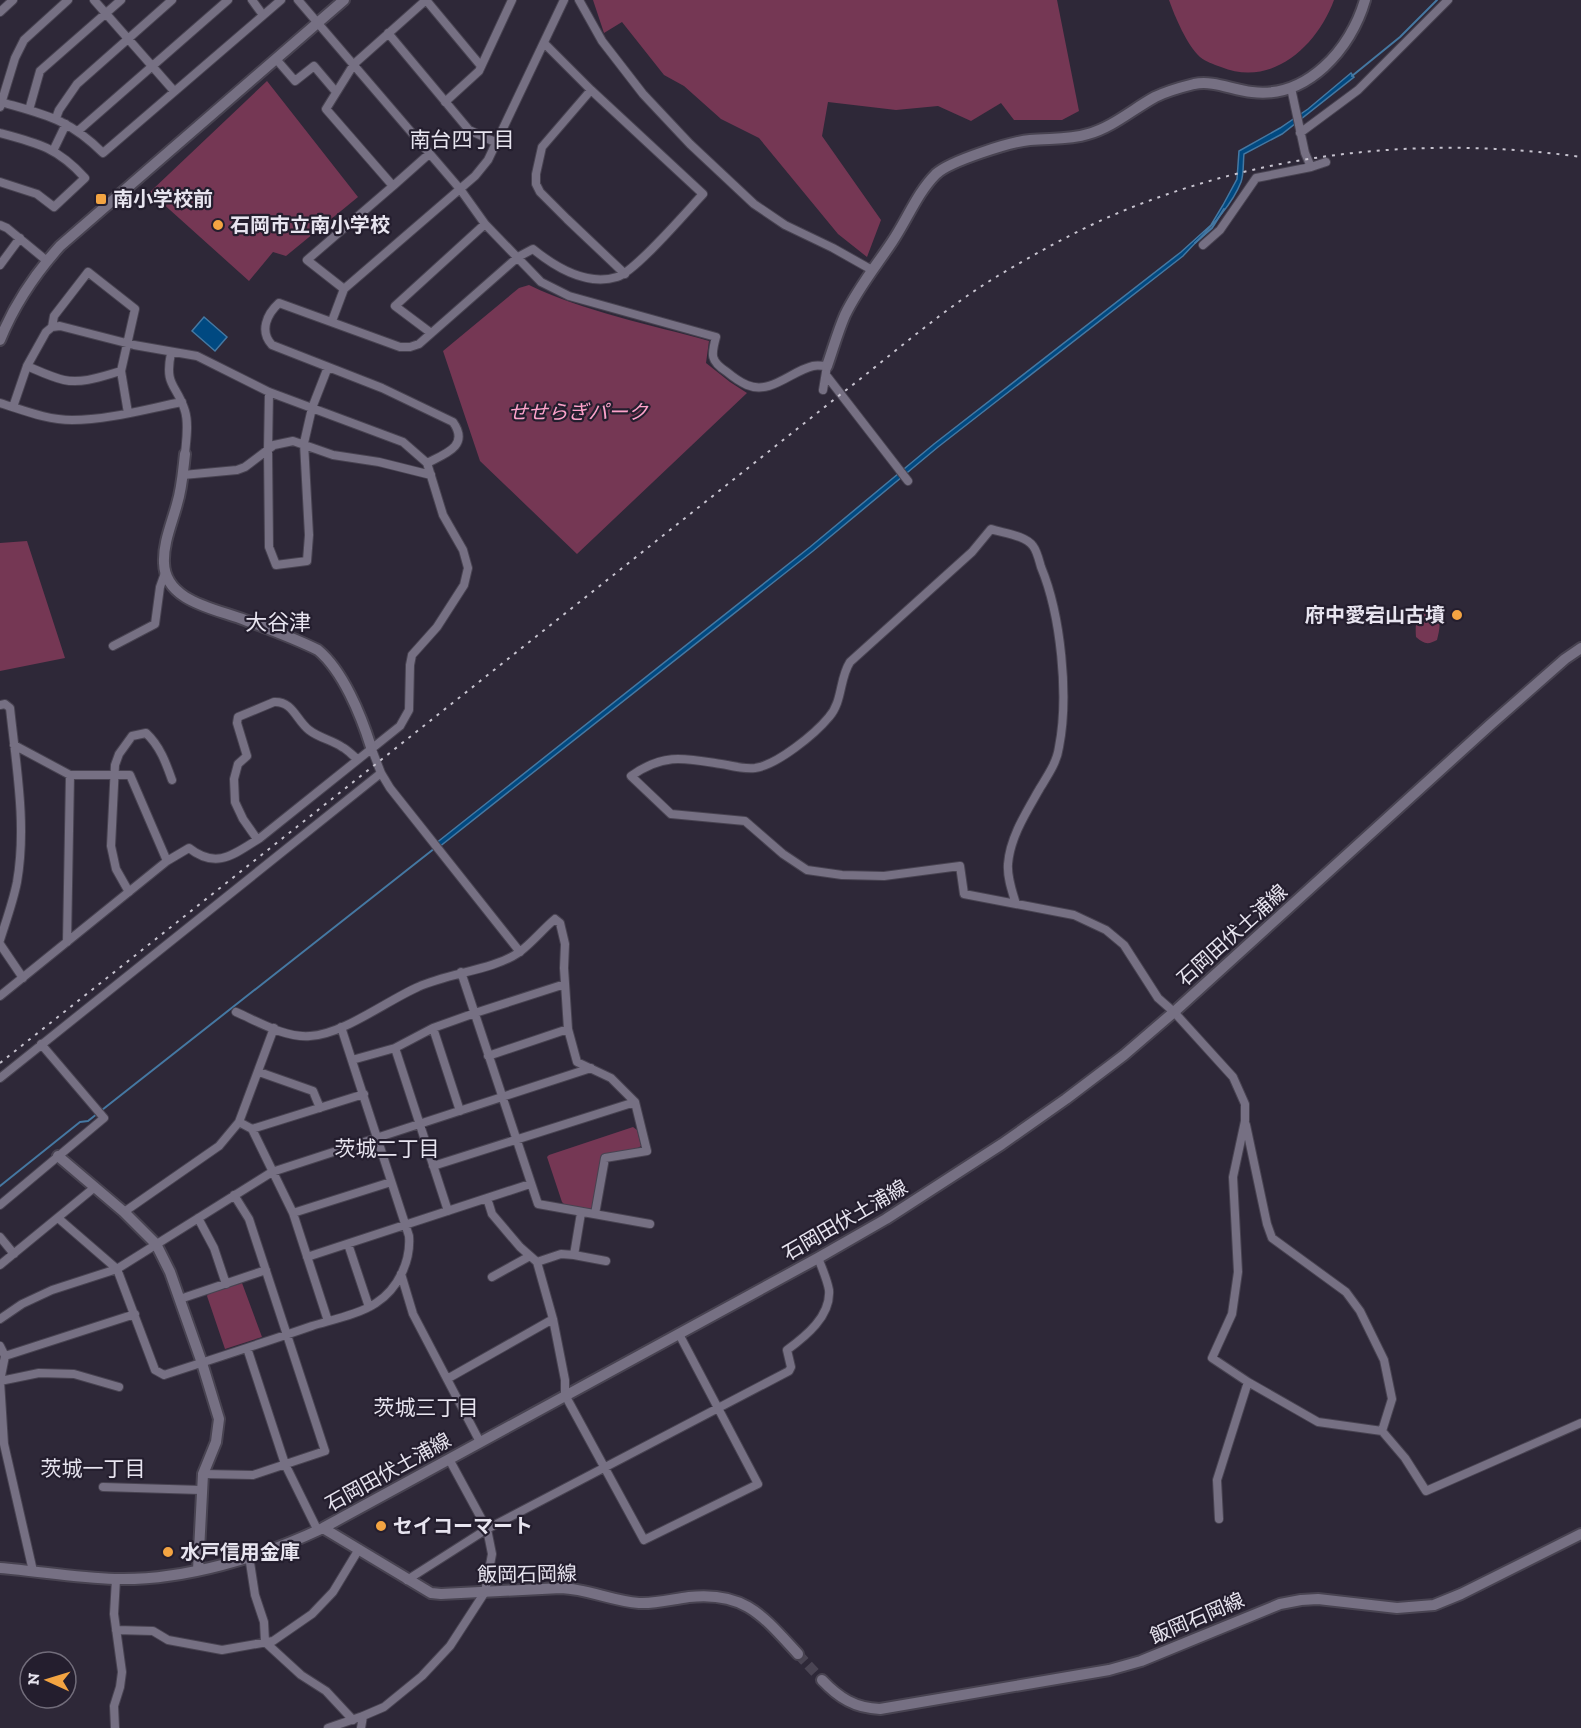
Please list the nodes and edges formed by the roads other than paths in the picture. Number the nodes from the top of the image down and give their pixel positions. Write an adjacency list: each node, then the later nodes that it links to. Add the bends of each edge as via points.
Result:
1 (12, 0): 17 (street)
2 (68, 0): 33 (street, via 24,40)
3 (94, 0): 18 (street)
4 (121, 0): 18 (street)
5 (172, 0): 22 (street)
6 (228, 0): 26 (street)
7 (252, 0): 19 (street)
8 (281, 0): 19 (street)
9 (298, 0): 20 (street)
10 (344, 0): 20 (main road)
11 (426, 0): 21 (street); 27 (street)
12 (512, 0): 27 (street)
13 (564, 0): 23 (street)
14 (579, 0): 55 (street, via 602,40 643,94 754,204 785,225)
15 (1365, 0): 28 (main road, via 1351,34 1332,60)
16 (1448, 0): 38 (street, via 1358,90)
17 (0, 12)
18 (106, 13): 22 (street); 34 (street, via 40,71)
19 (263, 15): 30 (street)
20 (318, 23): 24 (main road); 25 (street)
21 (388, 33): 25 (street); 32 (street)
22 (129, 40): 26 (street); 35 (street, via 77,84)
23 (544, 43): 29 (street); 40 (street)
24 (276, 59): 31 (street, via 295,81 314,66); 53 (main road, via 90,219)
25 (354, 64): 31 (street); 42 (street)
26 (152, 65): 30 (street); 37 (street)
27 (481, 66): 32 (street)
28 (1291, 88): 38 (street); 55 (main road, via 1270,93 1213,83 1195,84 1157,96 1091,134 1029,140 946,167 918,198)
29 (591, 90): 56 (street, via 542,147 536,184); 56 (street, via 703,194)
30 (174, 91): 37 (street, via 103,153)
31 (336, 92): 46 (street, via 326,109)
32 (445, 102): 40 (street, via 469,130)
33 (1, 105): 34 (street)
34 (29, 110): 35 (street)
35 (56, 118): 36 (street)
36 (66, 124): 37 (street); 41 (street)
37 (78, 131)
38 (1300, 132): 44 (street)
39 (0, 133): 41 (street)
40 (495, 141): 47 (street, via 488,160)
41 (53, 151): 45 (street, via 86,178 54,207 37,194)
42 (429, 154): 46 (street); 47 (street)
43 (1326, 162): 44 (street)
44 (1311, 167): 51 (street, via 1256,177 1220,230)
45 (0, 182)
46 (393, 186): 57 (street, via 307,260)
47 (460, 189): 48 (street); 57 (street)
48 (485, 224): 52 (street); 60 (street, via 395,306)
49 (0, 225): 50 (street)
50 (20, 238): 53 (street); 54 (street)
51 (1203, 245)
52 (519, 257): 56 (street, via 532,249 562,269 582,276 607,279); 60 (street); 67 (street, via 541,282 570,297 716,337 714,361 746,384 766,387 813,366)
53 (47, 261): 61 (main road, via 10,315)
54 (0, 265)
55 (872, 270): 67 (main road, via 845,315)
56 (625, 274)
57 (344, 289): 58 (street)
58 (332, 321): 60 (street, via 400,347 419,344); 65 (street, via 279,303 268,313 265,331 272,345)
59 (52, 327): 62 (street); 62 (street, via 54,316 88,272 135,309); 64 (street)
60 (431, 333)
61 (0, 340)
62 (128, 343): 63 (street); 66 (street)
63 (171, 353): 69 (street, via 197,356); 70 (street, via 169,379)
64 (27, 366): 66 (street, via 76,381); 72 (street)
65 (328, 367): 73 (street); 78 (street, via 453,422 458,441 453,451)
66 (121, 371): 74 (street)
67 (827, 371): 68 (street); 81 (street)
68 (823, 390)
69 (269, 392): 73 (street); 76 (street)
70 (182, 402): 74 (street); 77 (street, via 186,414)
71 (0, 403): 72 (street)
72 (14, 407): 74 (street, via 72,420)
73 (312, 408): 75 (street); 78 (street, via 403,442)
74 (128, 413)
75 (304, 443): 76 (street, via 285,442); 76 (street, via 307,561 276,565 269,547); 80 (street, via 333,455)
76 (267, 450): 79 (street, via 237,470)
77 (185, 454): 79 (main road)
78 (427, 463): 80 (street)
79 (183, 475): 82 (main road, via 168,536)
80 (431, 475): 87 (street, via 443,515 463,550 468,568 464,585 437,627 412,655 409,710 405,718)
81 (907, 479)
82 (165, 573): 83 (street, via 154,624); 87 (main road, via 169,583 196,602 318,650 344,684 363,720)
83 (112, 646)
84 (1581, 648): 105 (main road, 石岡田伏土浦線, via 1491,724)
85 (0, 705): 86 (street, via 10,708)
86 (14, 745): 91 (street); 97 (street, via 21,848 17,884)
87 (371, 747): 88 (street); 89 (street)
88 (357, 759): 93 (street); 93 (street, via 314,734 280,702 238,717 247,756 238,764 234,779 235,802)
89 (381, 773): 99 (street); 111 (street)
90 (115, 774): 91 (street); 92 (street, via 125,744 132,736 146,733 162,753); 94 (street, via 130,775); 95 (street, via 111,846 116,869)
91 (70, 775): 98 (street)
92 (172, 780)
93 (257, 839): 94 (street, via 224,858 206,858 189,848)
94 (168, 861): 95 (street)
95 (129, 892): 98 (street)
96 (1016, 904): 96 (street, via 964,894 960,866 884,876 842,876 807,870 745,821 671,814 631,776 660,760 681,758 756,768 770,763 806,740 831,715 850,662 972,552 991,529 1026,540 1033,545 1046,579 1060,634 1063,706 1053,766 1029,807 1008,864); 105 (street, via 1074,915 1106,930 1124,945 1158,998)
97 (0, 942): 101 (street)
98 (67, 942): 101 (street)
99 (520, 952): 100 (street, via 506,960); 102 (street, via 555,919 560,923 565,944)
100 (461, 972): 106 (street); 107 (street, via 419,986)
101 (23, 978): 103 (street)
102 (565, 984): 106 (street); 110 (street)
103 (0, 996)
104 (237, 1012): 108 (street)
105 (1174, 1012): 123 (street, via 1233,1077 1245,1104); 154 (main road, 石岡田伏土浦線, via 1107,1068 1002,1144)
106 (475, 1013): 109 (street); 113 (street)
107 (341, 1027): 108 (street, via 313,1036 297,1036); 114 (street)
108 (274, 1028): 116 (street)
109 (433, 1028): 112 (street); 122 (street)
110 (568, 1029): 113 (street); 115 (street, via 577,1062)
111 (41, 1044): 117 (street); 129 (street, via 104,1118)
112 (395, 1048): 114 (street); 125 (street)
113 (488, 1056): 119 (street)
114 (352, 1060): 118 (street)
115 (591, 1068): 119 (street); 120 (street, via 611,1078)
116 (259, 1072): 121 (street, via 313,1091); 124 (street)
117 (0, 1078)
118 (364, 1094): 121 (street); 127 (street)
119 (502, 1097): 122 (street); 128 (street)
120 (636, 1102): 128 (street); 142 (street, via 647,1151 604,1158)
121 (320, 1108): 126 (street)
122 (460, 1111): 125 (street)
123 (1245, 1121): 177 (street, via 1233,1177 1238,1272 1232,1314 1212,1358); 182 (street, via 1272,1238 1346,1292 1384,1360 1392,1399)
124 (239, 1122): 126 (street); 139 (street, via 219,1146)
125 (420, 1124): 127 (street); 130 (street)
126 (252, 1129): 131 (street)
127 (378, 1138): 131 (street); 132 (street)
128 (516, 1140): 130 (street); 133 (street)
129 (58, 1156): 134 (main road); 137 (street)
130 (433, 1166): 138 (street)
131 (272, 1172): 135 (street); 140 (street)
132 (392, 1182): 140 (street); 146 (street)
133 (530, 1184): 136 (street); 141 (street, via 538,1204)
134 (95, 1187): 139 (main road); 143 (street)
135 (234, 1196): 144 (street); 159 (street, via 249,1219)
136 (487, 1198): 138 (street); 152 (street, via 492,1214)
137 (0, 1206)
138 (448, 1211): 146 (street)
139 (124, 1212): 148 (main road)
140 (293, 1213): 153 (street)
141 (581, 1213): 142 (street); 151 (street)
142 (595, 1214): 145 (street)
143 (58, 1218): 150 (street); 158 (street)
144 (198, 1218): 148 (street); 162 (street, via 214,1248)
145 (650, 1224)
146 (405, 1225): 149 (street); 160 (street, via 409,1255)
147 (0, 1237): 150 (street)
148 (156, 1244): 158 (street); 163 (main road)
149 (348, 1244): 153 (street); 164 (street)
150 (14, 1254): 157 (street)
151 (574, 1255): 155 (street); 156 (street, via 561,1254)
152 (530, 1256): 156 (street); 161 (street)
153 (307, 1257): 168 (street)
154 (818, 1258): 170 (main road, 石岡田伏土浦線); 180 (street, via 829,1292 825,1309 810,1334 788,1350 789,1371)
155 (606, 1261)
156 (537, 1262): 167 (street)
157 (0, 1265)
158 (117, 1269): 165 (street); 166 (street, via 52,1290)
159 (266, 1270): 162 (street); 169 (street)
160 (401, 1274): 164 (street, via 384,1297); 175 (street, via 413,1314)
161 (492, 1277)
162 (226, 1284): 163 (street)
163 (180, 1299): 174 (main road)
164 (369, 1307): 168 (street)
165 (135, 1314): 173 (street); 174 (street, via 155,1370 164,1375)
166 (0, 1319)
167 (553, 1319): 175 (street); 179 (street)
168 (328, 1321): 169 (street)
169 (287, 1334): 172 (street); 185 (street, via 326,1451)
170 (679, 1334): 179 (main road, 石岡田伏土浦線); 180 (street)
171 (0, 1346): 173 (street)
172 (247, 1348): 174 (street); 185 (street)
173 (5, 1356): 176 (street)
174 (202, 1362): 187 (main road, via 219,1419 216,1442)
175 (447, 1379): 183 (street)
176 (0, 1381): 178 (street, via 39,1373 74,1374); 198 (street, via 4,1444)
177 (1248, 1382): 182 (street, via 1318,1422); 190 (street, via 1217,1480)
178 (119, 1387)
179 (565, 1395): 183 (main road, 石岡田伏土浦線); 186 (street)
180 (718, 1409): 186 (street); 186 (street, via 758,1484 644,1540)
181 (1581, 1423): 182 (street, via 1426,1491)
182 (1382, 1431)
183 (480, 1442): 184 (main road, 石岡田伏土浦線)
184 (449, 1459): 191 (main road, 石岡田伏土浦線); 192 (street)
185 (285, 1464): 187 (street, via 253,1475); 191 (street)
186 (604, 1468): 192 (street)
187 (203, 1474): 189 (main road)
188 (103, 1486): 189 (street)
189 (201, 1490): 197 (main road)
190 (1219, 1518)
191 (320, 1529): 194 (main road, 飯岡石岡線); 195 (main road, 石岡田伏土浦線)
192 (487, 1529): 200 (street); 201 (street, via 492,1554)
193 (1581, 1534): 205 (main road, 飯岡石岡線, via 1434,1605 1397,1608 1318,1599 1280,1604 1142,1661 1109,1670 880,1709 846,1701)
194 (359, 1549): 200 (main road, 飯岡石岡線); 203 (street, via 333,1592 312,1614 273,1641)
195 (249, 1556): 197 (main road, 石岡田伏土浦線); 203 (street)
196 (0, 1568): 198 (main road, 石岡田伏土浦線)
197 (198, 1570): 199 (main road, 石岡田伏土浦線)
198 (33, 1571): 199 (main road, 石岡田伏土浦線)
199 (116, 1579): 202 (street)
200 (407, 1580): 201 (main road, 飯岡石岡線, via 431,1593)
201 (485, 1592): 204 (main road, 飯岡石岡線, via 577,1588 624,1601 651,1603 720,1596 749,1607); 206 (street, via 450,1646 422,1676 384,1707)
202 (116, 1630): 203 (street, via 153,1631 168,1640 222,1650); 208 (street, via 122,1672 114,1706)
203 (265, 1642): 207 (street, via 300,1676 326,1691)
204 (798, 1654)
205 (822, 1680)
206 (363, 1716): 207 (street); 210 (street)
207 (353, 1720): 209 (street)
208 (115, 1728)
209 (328, 1728)
210 (361, 1728)

